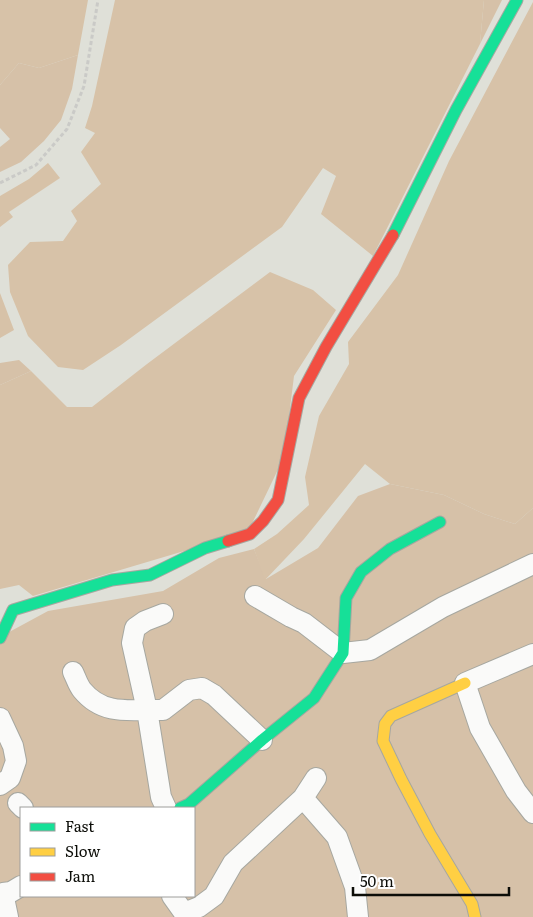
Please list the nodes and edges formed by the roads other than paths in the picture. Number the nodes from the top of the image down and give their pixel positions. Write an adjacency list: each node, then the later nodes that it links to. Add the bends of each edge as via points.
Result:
1 (518, 0): 6 (street, via 456,110 389,243 299,398 278,500 263,521 250,534 205,548 150,575 112,580 13,610)
2 (440, 522): 7 (street, via 390,549 361,572 346,598)
3 (533, 564): 7 (street, via 443,607 370,650)
4 (255, 596): 7 (street, via 304,623)
5 (163, 614): 11 (street, via 135,628 132,643)
6 (0, 638)
7 (343, 653): 13 (street, via 314,698)
8 (533, 654): 10 (street)
9 (73, 672): 11 (street, via 82,690 97,704 117,711)
10 (465, 683): 19 (street, via 480,728 516,791); 25 (street, via 391,716 385,724 383,741 430,834 472,904)
11 (147, 710): 13 (street, via 163,710 189,690 202,688 214,695); 17 (street, via 161,797)
12 (0, 718): 15 (street, via 16,761 10,778)
13 (262, 740): 18 (street)
14 (316, 778): 16 (street)
15 (0, 786)
16 (303, 798): 22 (street, via 233,863 214,896); 24 (street, via 337,837 355,887)
17 (166, 807)
18 (182, 807)
19 (533, 812)
20 (20, 887): 23 (street, via 3,893)
21 (173, 897): 22 (street)
22 (185, 915)
23 (8, 917)
24 (358, 917)
25 (476, 917)

